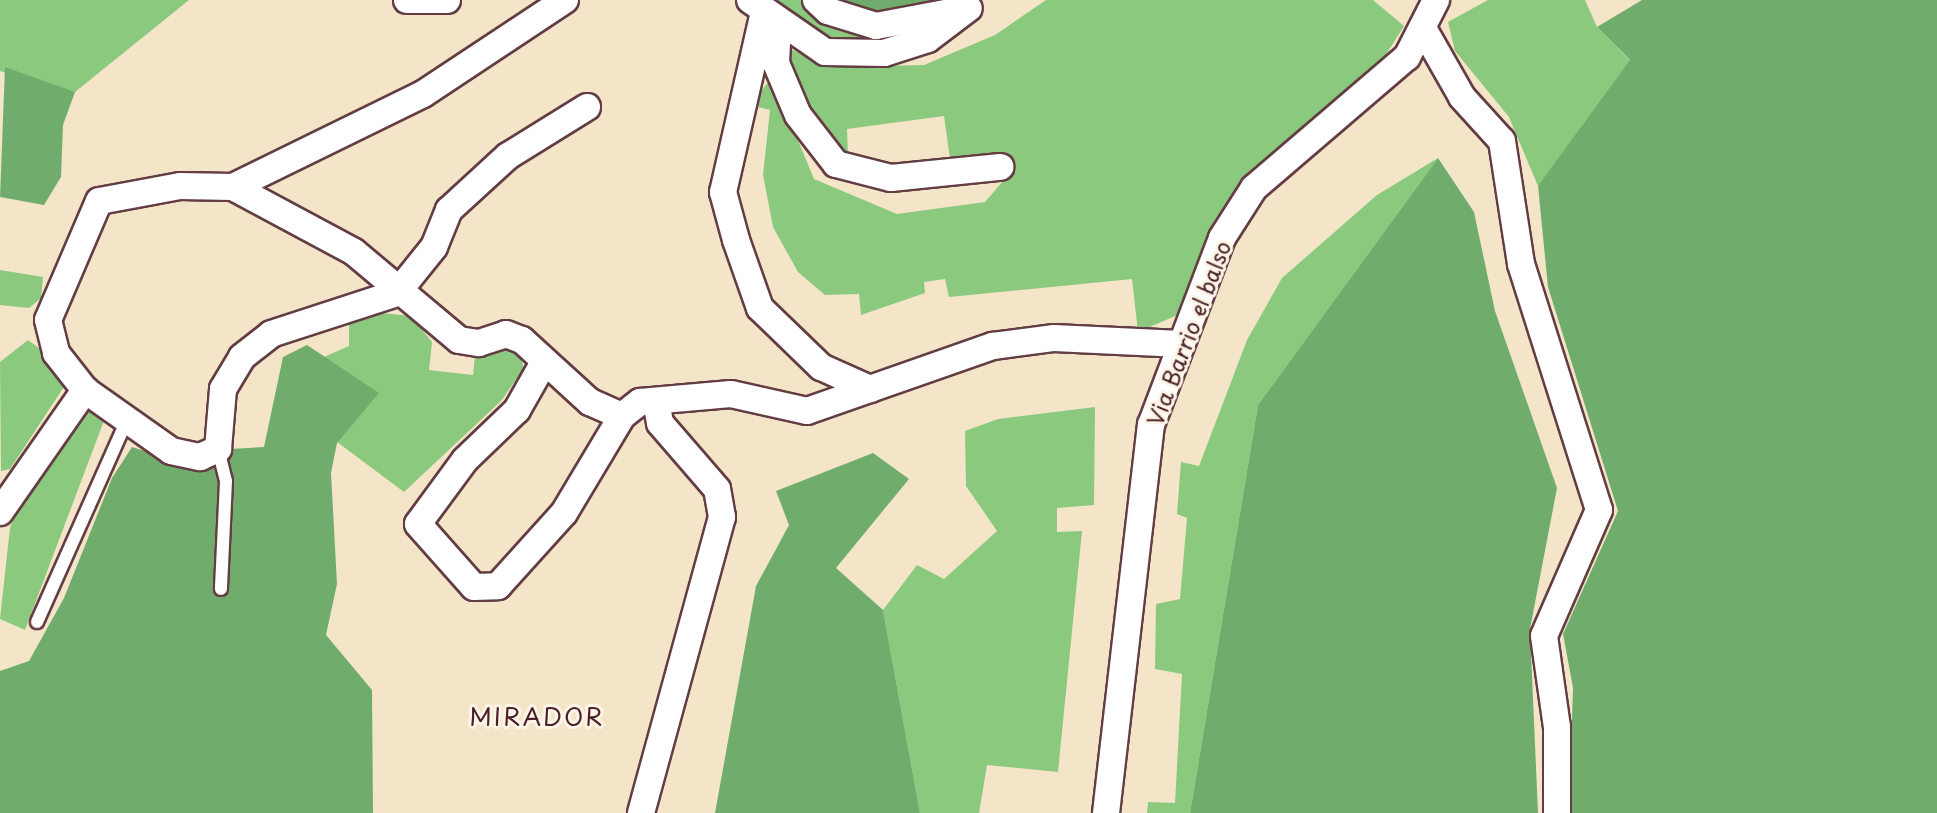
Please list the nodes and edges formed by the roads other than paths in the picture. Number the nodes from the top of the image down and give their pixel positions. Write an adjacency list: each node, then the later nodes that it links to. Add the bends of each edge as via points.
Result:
1 (407, 0): 2 (street)
2 (447, 0)
3 (565, 0): 10 (street, via 423,94)
4 (816, 0): 5 (street, via 828,11 876,26)
5 (976, 4): 7 (street, via 928,39 884,53 825,52)
6 (1425, 9): 12 (street, Via Barrio el balso, via 1407,57 1254,188 1222,238); 25 (street, via 1462,97 1502,141 1521,264 1599,510 1544,636 1557,727)
7 (764, 12): 9 (street, via 798,115 836,164 891,178); 14 (street, via 723,192 736,240 760,308 821,367)
8 (587, 107): 11 (street, via 508,156 466,193)
9 (1000, 167)
10 (233, 187): 11 (street, via 354,252); 15 (street, via 180,186 99,201 48,320 49,337)
11 (397, 293): 13 (street, via 459,340 479,343 506,334); 19 (street, via 271,334 242,357 223,389)
12 (1181, 344): 14 (street, via 1054,338 993,346); 24 (street, Via Barrio el balso, via 1151,425)
13 (543, 364): 17 (street, via 590,402); 17 (street, via 517,410 465,460 418,524 474,587 498,586 564,513)
14 (870, 389): 16 (street, via 807,411 731,394)
15 (85, 390): 18 (street); 20 (street)
16 (656, 401): 17 (street); 23 (street, via 660,423 717,489 722,517)
17 (622, 416)
18 (126, 422): 19 (street, via 171,451 200,457); 22 (lane)
19 (218, 449): 21 (lane, via 226,481)
20 (0, 512)
21 (221, 589)
22 (37, 622)
23 (641, 813)
24 (1106, 813)
25 (1557, 813)

